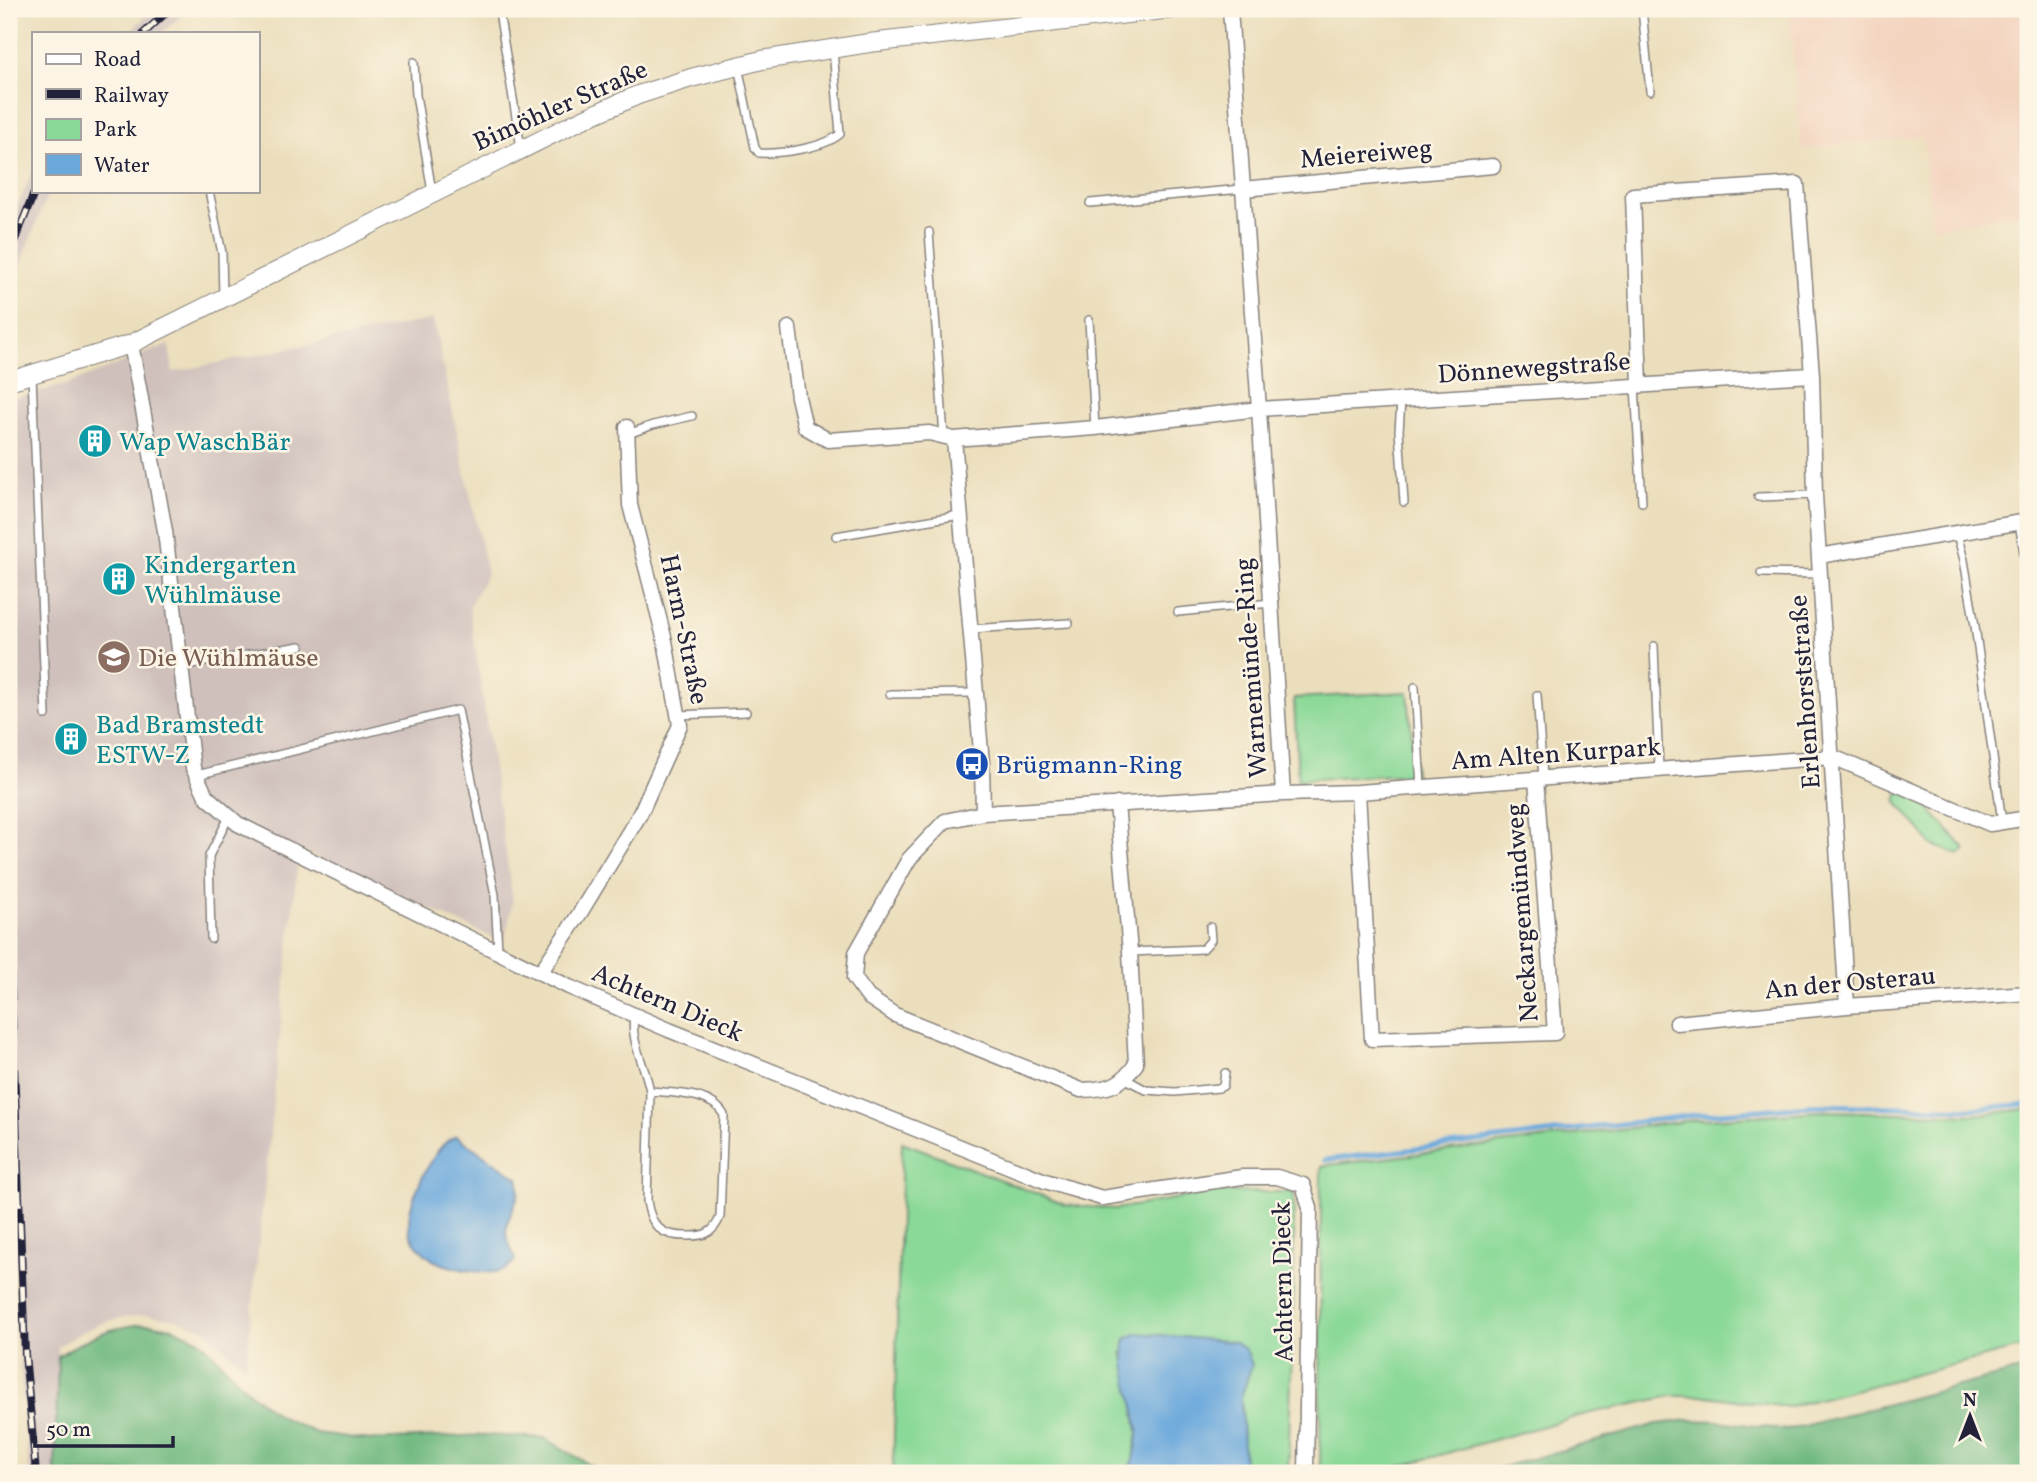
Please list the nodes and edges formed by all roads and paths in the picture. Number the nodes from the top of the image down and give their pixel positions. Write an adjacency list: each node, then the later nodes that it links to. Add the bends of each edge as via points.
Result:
1 (1172, 9): 5 (street, Bimöhler Straße)
2 (1230, 9): 11 (street, Warnemünde-Ring)
3 (1642, 9): 8 (lane)
4 (500, 18): 9 (lane)
5 (833, 49): 7 (street, Bimöhler Straße); 7 (lane, via 840,134 827,143 772,153 759,153 755,148)
6 (414, 62): 13 (lane)
7 (738, 66): 9 (street, Bimöhler Straße, via 638,95)
8 (1650, 91)
9 (521, 149): 13 (street, Bimöhler Straße)
10 (1493, 166): 11 (street, Meiereiweg)
11 (1243, 189): 14 (lane); 25 (street, Warnemünde-Ring)
12 (209, 192): 16 (lane, via 222,253)
13 (433, 192): 16 (street, Bimöhler Straße)
14 (1090, 203)
15 (929, 232): 29 (lane)
16 (223, 298): 19 (street, Bimöhler Straße)
17 (1089, 320): 27 (lane)
18 (789, 328): 29 (street, via 805,427 828,440 929,433)
19 (131, 344): 20 (street, Bimöhler Straße); 48 (street, Achtern Dieck, via 165,531)
20 (32, 375): 22 (street, Bimöhler Straße); 54 (lane)
21 (1812, 375): 23 (street, Dönnewegstraße); 23 (street, Erlenhorststraße, via 1797,184 1633,195); 30 (street, Erlenhorststraße)
22 (9, 382)
23 (1637, 385): 24 (street, Dönnewegstraße); 33 (lane)
24 (1401, 400): 25 (street, Dönnewegstraße); 32 (lane)
25 (1259, 409): 27 (street); 42 (street, Warnemünde-Ring)
26 (692, 416): 28 (lane)
27 (1095, 428): 29 (street)
28 (627, 431): 55 (street, Harm-Straße, via 630,505 663,629)
29 (949, 438): 34 (street)
30 (1815, 495): 31 (lane); 38 (street, Erlenhorststraße)
31 (1758, 497)
32 (1404, 502)
33 (1642, 502)
34 (960, 515): 37 (lane); 45 (street)
35 (2023, 522): 36 (street); 41 (lane)
36 (1957, 533): 38 (street); 67 (lane)
37 (836, 536)
38 (1819, 556): 40 (street, Erlenhorststraße)
39 (1761, 573): 40 (lane)
40 (1821, 574): 56 (street, Erlenhorststraße)
41 (2028, 578)
42 (1271, 603): 43 (lane); 62 (street, Warnemünde-Ring)
43 (1178, 612)
44 (1069, 623): 45 (lane)
45 (969, 629): 50 (street)
46 (300, 646): 48 (lane)
47 (1654, 646): 57 (lane)
48 (181, 666): 58 (street, Achtern Dieck)
49 (1415, 687): 60 (lane)
50 (975, 693): 51 (lane); 64 (street)
51 (890, 694)
52 (1537, 695): 59 (lane)
53 (746, 712): 55 (lane)
54 (46, 715)
55 (678, 715): 72 (street, Harm-Straße, via 680,725 640,814)
56 (1833, 757): 57 (street, Am Alten Kurpark); 67 (street, via 1990,824); 74 (street, Erlenhorststraße)
57 (1659, 771): 59 (street, Am Alten Kurpark)
58 (197, 775): 65 (street, Achtern Dieck, via 206,796); 71 (lane, via 458,710 495,895)
59 (1540, 779): 60 (street, Am Alten Kurpark); 61 (street, Neckargemündweg, via 1555,1033 1372,1039)
60 (1421, 788): 61 (street, Am Alten Kurpark)
61 (1357, 792): 62 (street, Am Alten Kurpark)
62 (1283, 794): 63 (street, Warnemünde-Ring)
63 (1117, 804): 64 (street, Warnemünde-Ring); 70 (street)
64 (983, 813): 78 (street, via 946,821 909,859 856,953 854,978 868,997 895,1015 1081,1090 1105,1090)
65 (229, 816): 69 (lane, via 209,856); 71 (street, Achtern Dieck)
66 (2028, 818): 67 (street)
67 (2002, 822)
68 (1210, 927): 70 (lane, via 1211,940 1203,949)
69 (211, 939)
70 (1130, 952): 78 (street, via 1136,1064)
71 (498, 953): 72 (street, Achtern Dieck)
72 (540, 973): 75 (street, Achtern Dieck)
73 (2028, 993): 74 (street, An der Osterau)
74 (1847, 1006): 76 (street, An der Osterau)
75 (634, 1015): 79 (lane, via 634,1041); 80 (street, Achtern Dieck, via 1045,1181 1102,1198 1242,1177 1277,1177 1303,1185 1310,1208)
76 (1677, 1023)
77 (1225, 1073): 78 (lane, via 1219,1088 1175,1092 1146,1090)
78 (1126, 1079)
79 (650, 1091): 79 (lane, via 649,1214 672,1236 710,1233 721,1210 724,1115 704,1099)
80 (1306, 1473)

